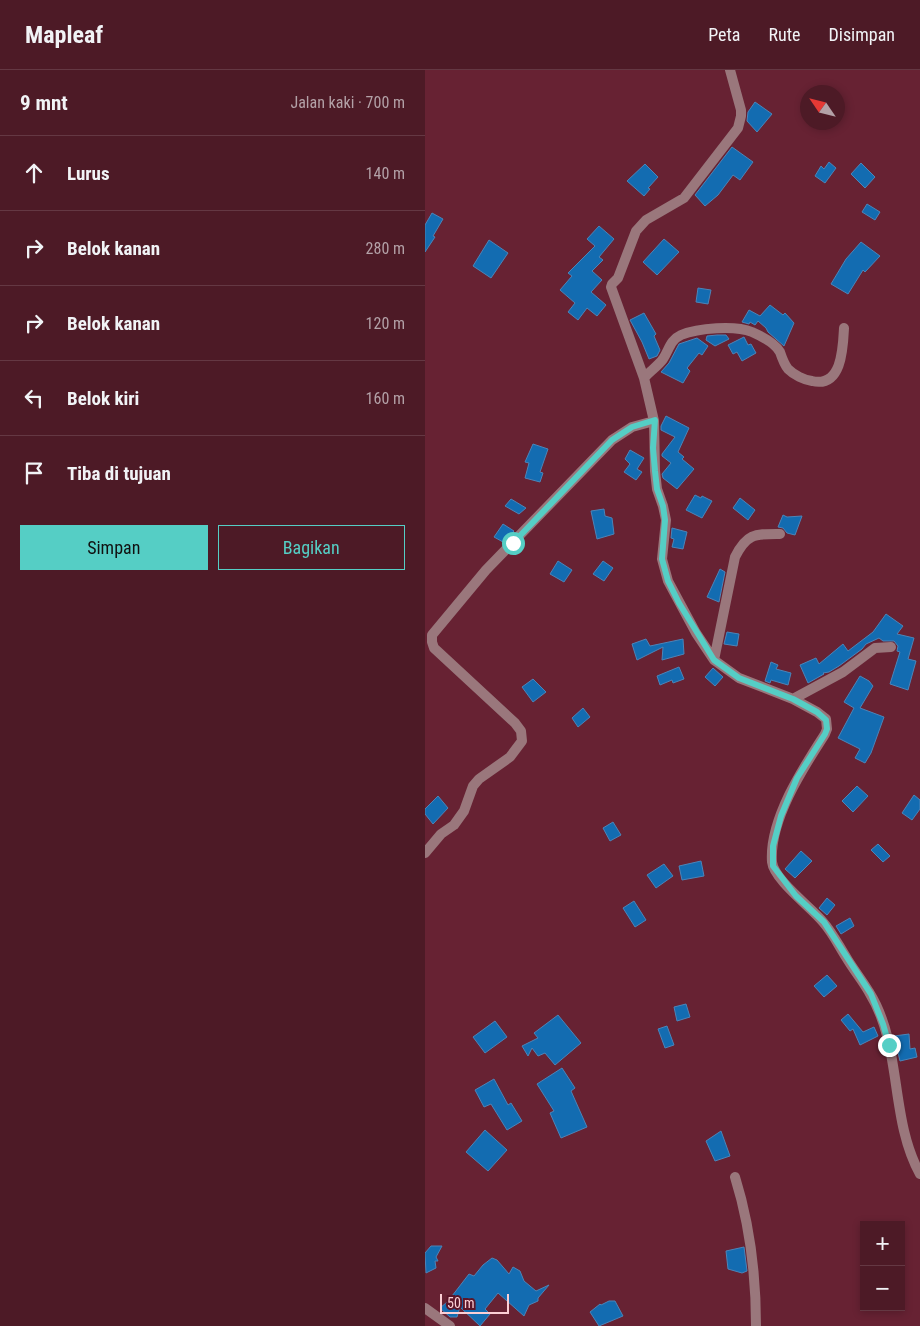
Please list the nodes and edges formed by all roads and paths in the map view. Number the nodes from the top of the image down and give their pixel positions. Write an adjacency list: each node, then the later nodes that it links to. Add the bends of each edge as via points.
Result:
1 (730, 70): 3 (street, via 741,110 738,128 684,198 640,226 618,278 612,284)
2 (844, 328): 3 (street, via 839,366 828,380 810,381 799,376 789,370 779,351 767,341 741,328 725,327 680,335)
3 (644, 378): 4 (street)
4 (655, 420): 7 (street, via 655,471 665,520 663,569 679,603); 9 (street, via 632,427 612,440 486,570 432,635 434,648 515,723 521,731 522,741 511,757 479,779 454,825 441,834)
5 (780, 534): 7 (street, via 757,533 739,548)
6 (891, 647): 8 (street, via 875,648 843,672)
7 (714, 660): 8 (street, via 739,678)
8 (793, 699): 10 (street, via 817,712 826,720 827,729 797,778 781,816 773,846 773,866 796,896 824,922 871,994 889,1045 905,1136)
9 (425, 854)
10 (920, 1174)
11 (735, 1177): 14 (street, via 752,1255)
12 (425, 1308): 13 (street)
13 (450, 1326)
14 (756, 1326)

